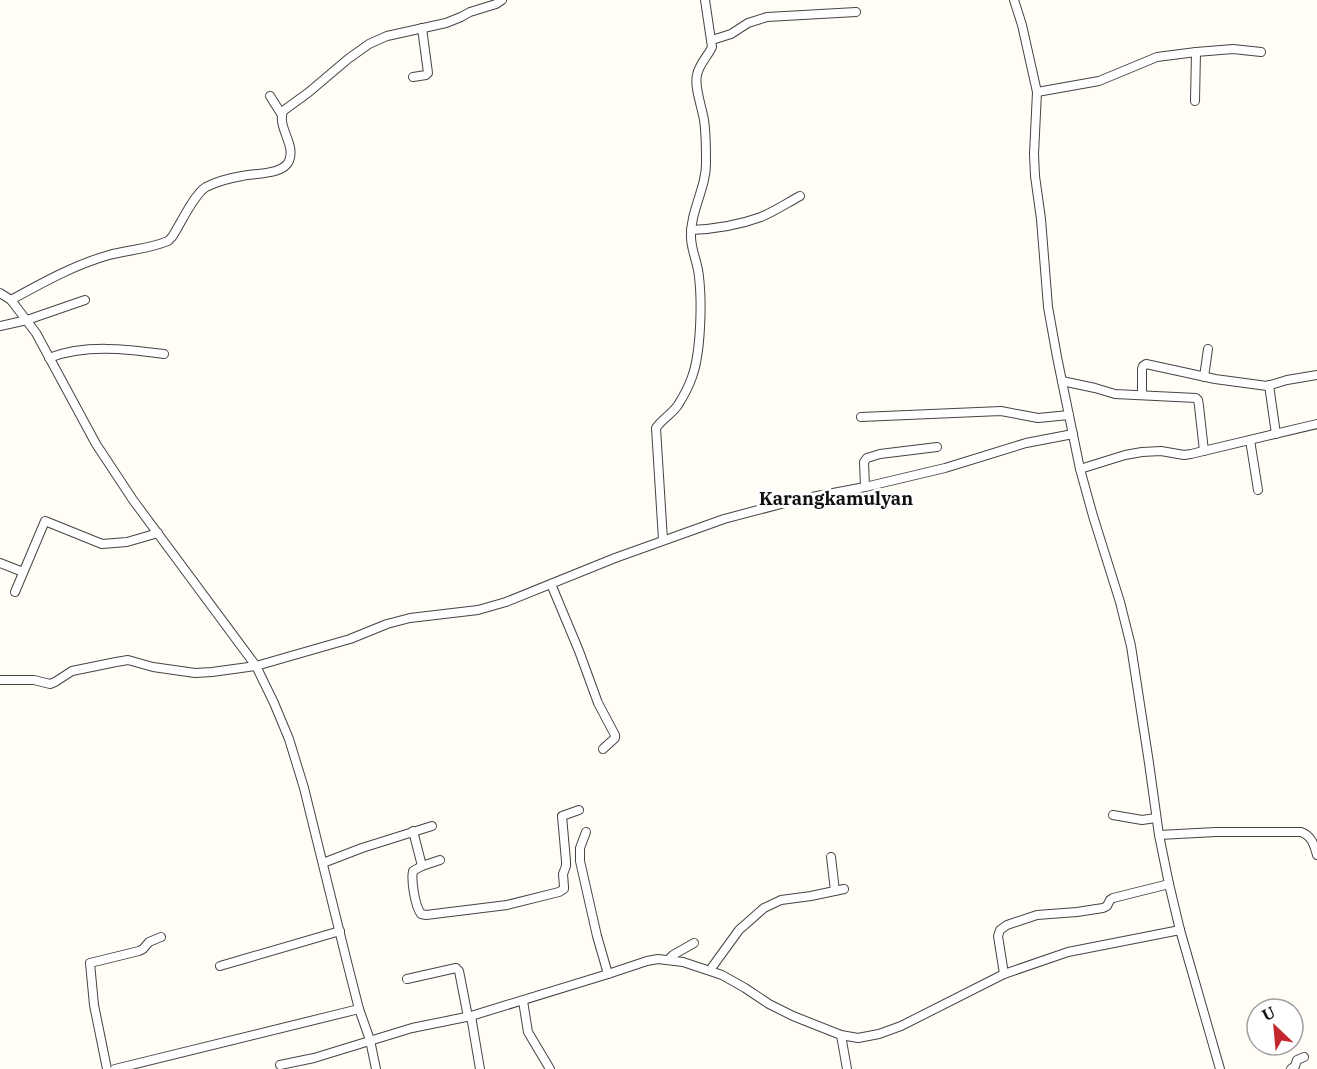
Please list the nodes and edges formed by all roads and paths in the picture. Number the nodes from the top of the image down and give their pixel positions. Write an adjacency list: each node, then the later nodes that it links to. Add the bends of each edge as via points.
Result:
1 (502, 0): 5 (street)
2 (705, 0): 6 (street)
3 (1014, 0): 10 (street)
4 (856, 12): 6 (street, via 767,17)
5 (422, 28): 9 (street, via 428,73); 13 (street, via 369,44)
6 (712, 40): 15 (street, via 696,81 704,121 706,164)
7 (1196, 52): 8 (street); 10 (street, via 1157,57 1099,81); 12 (street)
8 (1261, 52)
9 (413, 77)
10 (1036, 92): 26 (street, via 1035,176 1048,307)
11 (270, 96): 13 (street)
12 (1196, 101)
13 (282, 115): 17 (street, via 290,159 279,170 204,188 165,243 108,255)
14 (800, 196): 15 (street, via 743,222)
15 (691, 230): 41 (street, via 699,276 698,347 693,374 677,407 655,432)
16 (0, 293): 17 (street)
17 (11, 300): 19 (street)
18 (85, 300): 19 (street)
19 (27, 320): 20 (street); 23 (street)
20 (0, 326)
21 (1208, 350): 25 (street)
22 (164, 354): 23 (street, via 97,349)
23 (49, 358): 40 (street, via 96,444)
24 (1317, 375): 27 (street)
25 (1204, 377): 27 (street); 28 (street, via 1146,364 1142,369)
26 (1062, 381): 28 (street, via 1115,394); 29 (street)
27 (1269, 385): 33 (street)
28 (1142, 395): 36 (street, via 1197,399)
29 (1069, 416): 30 (street, via 1038,418 991,411); 32 (street)
30 (861, 417)
31 (1317, 424): 33 (street)
32 (1073, 434): 37 (street); 38 (street)
33 (1276, 434): 34 (street)
34 (1250, 440): 36 (street); 39 (street)
35 (937, 447): 38 (street, via 867,458)
36 (1204, 451): 37 (street, via 1184,455 1142,452)
37 (1080, 469): 51 (street, via 1131,646)
38 (865, 487): 41 (street, via 796,500)
39 (1258, 490)
40 (158, 533): 43 (street, via 128,542 102,543 45,521); 46 (street)
41 (663, 540): 44 (street)
42 (0, 563): 43 (street)
43 (23, 572): 45 (street)
44 (551, 584): 46 (street, via 478,610 410,618); 48 (street, via 598,703 615,735)
45 (15, 592)
46 (256, 666): 47 (street, via 195,673 128,660 72,671 50,684); 59 (street, via 289,740)
47 (0, 680)
48 (603, 749)
49 (579, 810): 60 (street, via 562,816 566,866 564,889 559,892 507,905 426,915 417,907 412,876)
50 (1113, 815): 51 (street)
51 (1156, 818): 55 (street)
52 (432, 826): 53 (street)
53 (412, 831): 59 (street); 60 (street)
54 (586, 832): 71 (street, via 580,848 582,870)
55 (1159, 835): 56 (street, via 1301,832 1310,837); 61 (street)
56 (1317, 855)
57 (831, 857): 63 (street)
58 (440, 860): 60 (street)
59 (323, 862): 65 (street)
60 (422, 866)
61 (1169, 884): 64 (street); 72 (street, via 1113,898 1103,908 1036,915 1007,925 998,936)
62 (844, 889): 63 (street)
63 (835, 891): 70 (street, via 781,900 764,908 739,930)
64 (1180, 930): 72 (street, via 1068,952); 89 (street)
65 (340, 932): 69 (street); 75 (street)
66 (161, 936): 82 (street, via 139,951 90,963)
67 (694, 943): 68 (street)
68 (668, 960): 70 (street); 71 (street, via 647,961)
69 (220, 966)
70 (710, 970): 77 (street, via 793,1016)
71 (608, 974): 74 (street)
72 (1004, 974): 77 (street, via 901,1026 858,1038)
73 (407, 979): 76 (street, via 456,968)
74 (523, 1001): 76 (street); 87 (street, via 528,1032)
75 (359, 1009): 78 (street); 80 (street)
76 (469, 1016): 78 (street); 86 (street)
77 (841, 1035): 88 (street)
78 (370, 1040): 81 (street); 85 (street)
79 (1304, 1057): 90 (street)
80 (160, 1058): 83 (street); 84 (street)
81 (280, 1065)
82 (107, 1069)
83 (115, 1069)
84 (162, 1069)
85 (376, 1069)
86 (480, 1069)
87 (550, 1069)
88 (847, 1069)
89 (1220, 1069)
90 (1291, 1069)

